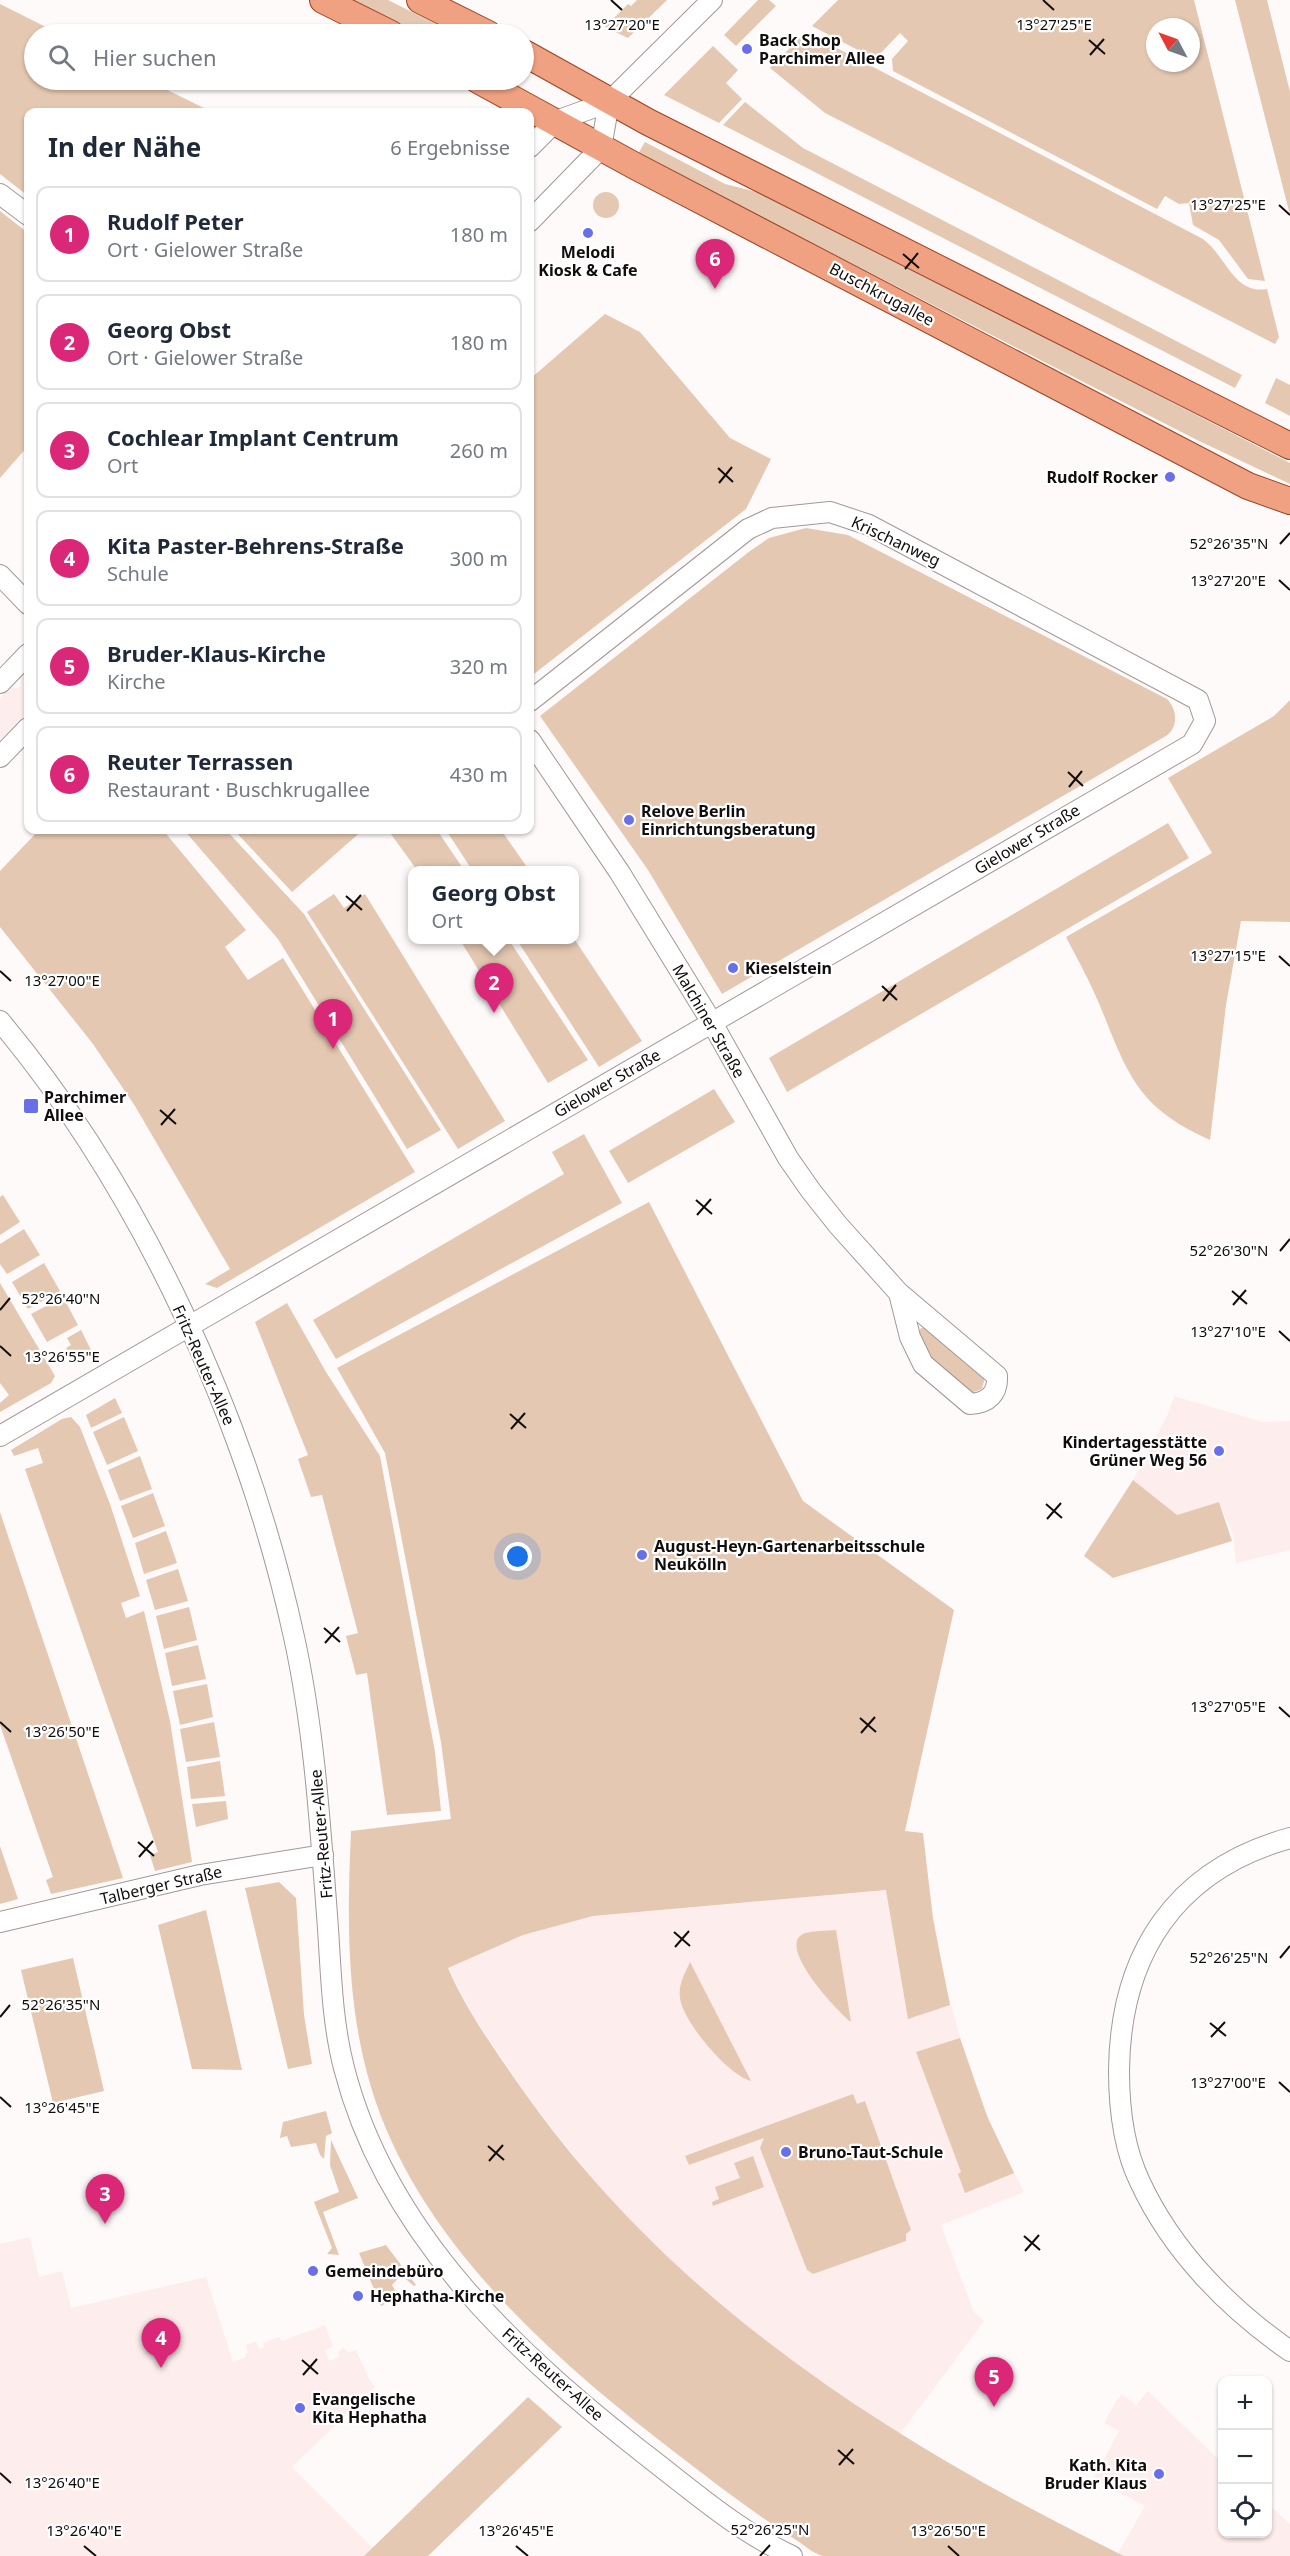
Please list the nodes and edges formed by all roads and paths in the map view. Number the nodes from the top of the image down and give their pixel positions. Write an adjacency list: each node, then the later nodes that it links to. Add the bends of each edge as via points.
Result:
1 (323, 0): 4 (main road)
2 (420, 0): 5 (main road)
3 (712, 0): 8 (street)
4 (371, 24)
5 (468, 24)
6 (534, 58): 8 (main road)
7 (497, 90): 9 (main road, Buschkrugallee)
8 (609, 102): 11 (street); 13 (street); 17 (main road)
9 (531, 108)
10 (534, 109): 11 (main road, Buschkrugallee)
11 (556, 121): 12 (street); 13 (main road, Buschkrugallee)
12 (534, 143)
13 (602, 148): 16 (street); 18 (main road, Buschkrugallee, via 1248,486)
14 (0, 194): 15 (street)
15 (24, 212)
16 (534, 217)
17 (1290, 446)
18 (1290, 501)
19 (0, 575): 20 (street)
20 (24, 600)
21 (24, 658): 22 (street)
22 (0, 682)
23 (534, 698): 24 (street, Krischanweg, via 748,529 772,518 830,512 868,525 1198,700)
24 (1205, 721): 29 (street, Gielower Straße, via 1192,744)
25 (24, 732): 27 (street)
26 (534, 746): 29 (street, Malchiner Straße, via 620,873)
27 (0, 757)
28 (0, 1021): 31 (street, Fritz-Reuter-Allee, via 81,1132 155,1257)
29 (711, 1021): 30 (street, Malchiner Straße, via 788,1158 838,1225); 31 (street, Gielower Straße)
30 (899, 1293): 30 (street, Malchiner Straße, via 997,1376 998,1388 992,1396 983,1403 970,1404 923,1364 910,1337)
31 (188, 1326): 32 (street, Gielower Straße); 34 (street, Fritz-Reuter-Allee, via 241,1453 294,1635 314,1754)
32 (0, 1436)
33 (1290, 1838): 36 (street, via 1216,1869 1172,1907 1140,1960 1129,1990 1119,2050 1123,2121 1130,2154 1158,2216 1206,2277)
34 (323, 1855): 35 (street, Talberger Straße, via 200,1875); 37 (street, Fritz-Reuter-Allee, via 333,1994 344,2067 380,2164 431,2250 481,2308 599,2417)
35 (0, 1922)
36 (1290, 2351)
37 (774, 2550): 38 (street, Fritz-Reuter-Allee)
38 (792, 2556)

